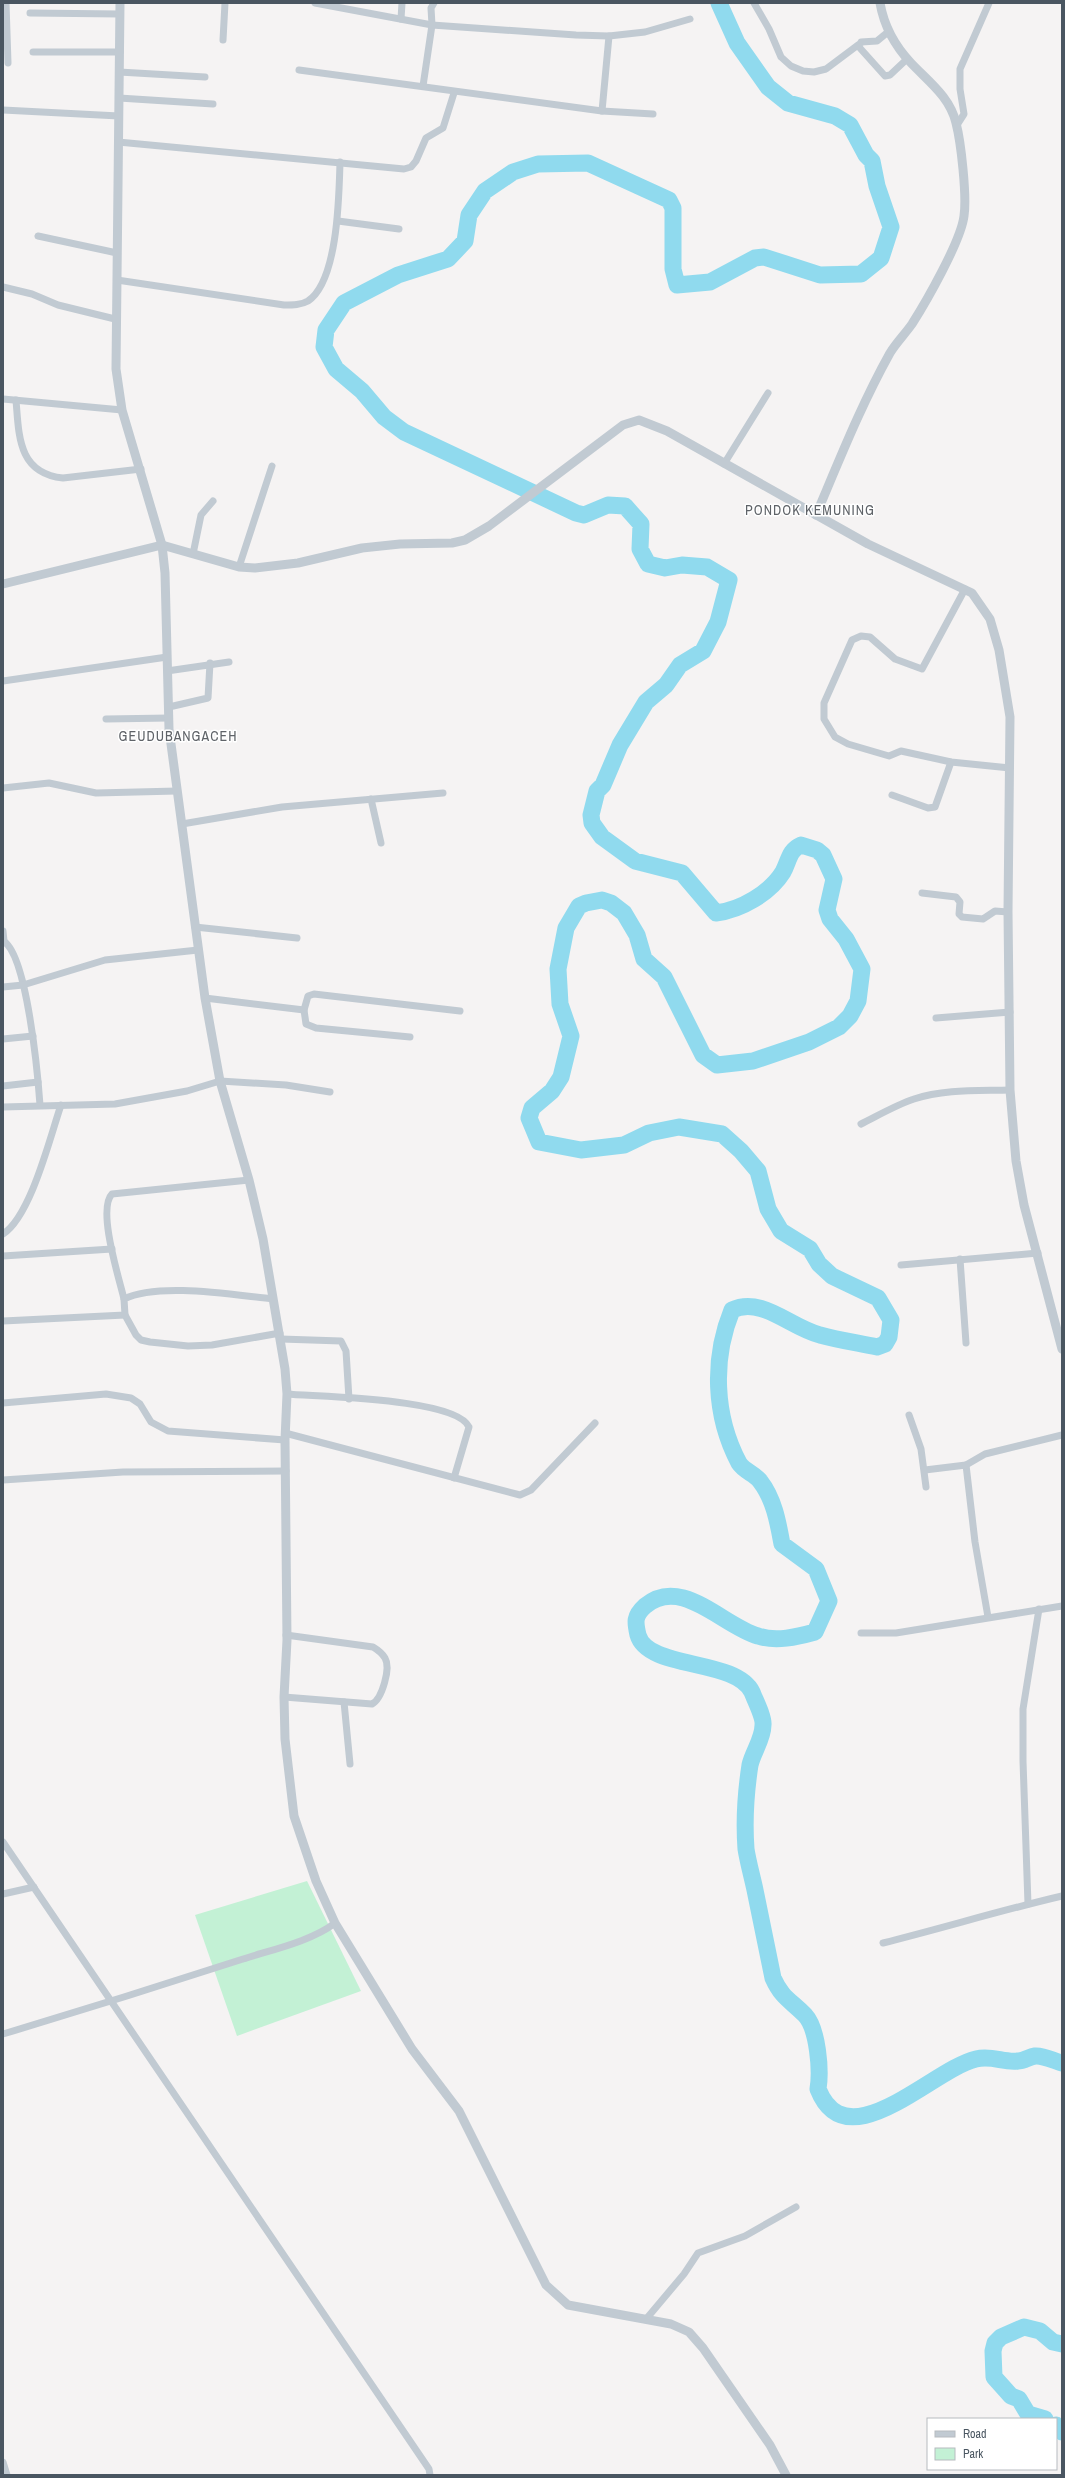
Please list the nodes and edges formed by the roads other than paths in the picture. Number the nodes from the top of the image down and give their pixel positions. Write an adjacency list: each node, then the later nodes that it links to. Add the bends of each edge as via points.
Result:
1 (6, 3): 18 (street)
2 (120, 3): 12 (street)
3 (224, 3): 19 (street)
4 (319, 3): 10 (street)
5 (402, 3): 13 (street)
6 (434, 3): 15 (street, via 431,8)
7 (754, 3): 20 (street, via 781,57 791,66 803,71 826,69)
8 (880, 3): 16 (street)
9 (989, 3): 36 (street, via 960,70 964,114)
10 (353, 6): 13 (street)
11 (30, 13): 12 (street)
12 (120, 14): 22 (street)
13 (402, 19): 15 (street)
14 (690, 20): 17 (street, via 645,32)
15 (432, 25): 17 (street); 28 (street)
16 (888, 32): 20 (street, via 878,41 861,42); 23 (street)
17 (609, 36): 33 (street)
18 (5, 40): 24 (street)
19 (223, 40)
20 (858, 45): 23 (street, via 885,76 890,75)
21 (33, 52): 22 (street)
22 (120, 52): 26 (street)
23 (907, 59): 36 (street, via 938,89 954,114)
24 (8, 63)
25 (299, 70): 28 (street)
26 (119, 72): 27 (street); 30 (street)
27 (205, 77)
28 (424, 86): 29 (street)
29 (454, 93): 33 (street); 38 (street, via 443,128 426,138 411,167)
30 (119, 98): 31 (street); 35 (street)
31 (213, 104)
32 (3, 110): 35 (street)
33 (602, 111): 34 (street)
34 (653, 114)
35 (118, 116): 37 (street)
36 (957, 124): 54 (street, via 965,200 962,222 928,296 891,352 847,441)
37 (118, 142): 38 (street); 42 (street)
38 (340, 162): 39 (street)
39 (338, 221): 40 (street); 43 (street, via 327,272 318,291 299,305 253,301)
40 (399, 229)
41 (38, 236): 42 (street)
42 (117, 253): 43 (street)
43 (117, 280): 45 (street)
44 (3, 288): 45 (street)
45 (115, 319): 49 (street, via 116,369)
46 (768, 394): 50 (street)
47 (3, 399): 48 (street)
48 (16, 400): 49 (street); 52 (street, via 19,434 24,453 35,467 52,477)
49 (122, 410): 52 (street)
50 (724, 464): 54 (street); 57 (street, via 667,431 639,420 623,425 471,537 452,543 368,547 277,566)
51 (272, 466): 57 (street)
52 (141, 469): 55 (street)
53 (213, 501): 56 (street, via 201,515)
54 (816, 515): 59 (street, via 868,544)
55 (162, 545): 56 (street); 58 (street); 60 (street)
56 (193, 554): 57 (street)
57 (239, 567)
58 (3, 584)
59 (965, 589): 68 (street, via 924,668 895,659 870,637 857,637 849,643 824,707 826,724 835,737 843,742 889,756 903,752); 69 (street, via 976,596 990,618 999,650 1010,717)
60 (166, 657): 63 (street); 64 (street)
61 (229, 662): 62 (street)
62 (210, 663): 63 (street); 65 (street, via 208,698)
63 (167, 671): 65 (street)
64 (3, 681)
65 (169, 707): 66 (street)
66 (169, 718): 67 (street); 71 (street)
67 (106, 719)
68 (950, 762): 69 (street); 73 (street, via 936,804 932,808)
69 (1010, 768): 78 (street)
70 (3, 788): 71 (street, via 49,783 96,793)
71 (177, 791): 75 (street)
72 (443, 793): 74 (street)
73 (892, 795)
74 (371, 799): 75 (street, via 282,807); 76 (street)
75 (182, 824): 79 (street)
76 (381, 843)
77 (922, 893): 78 (street, via 956,897 960,902 959,914 962,916 983,919 995,911)
78 (1008, 912): 89 (street)
79 (195, 927): 81 (street); 83 (street)
80 (3, 932): 82 (street)
81 (297, 938)
82 (4, 941): 84 (street, via 18,967)
83 (198, 950): 84 (street, via 105,960); 86 (street)
84 (23, 985): 85 (street); 91 (street)
85 (3, 987)
86 (205, 998): 87 (street); 94 (street)
87 (304, 1010): 88 (street, via 308,996 314,994); 92 (street, via 306,1024 316,1028)
88 (460, 1011)
89 (1010, 1012): 90 (street); 97 (street)
90 (936, 1018)
91 (33, 1036): 93 (street); 95 (street)
92 (410, 1037)
93 (3, 1039)
94 (220, 1081): 98 (street, via 286,1085); 100 (street, via 187,1091 122,1102); 103 (street)
95 (38, 1082): 96 (street); 99 (street)
96 (3, 1086)
97 (1010, 1090): 102 (street, via 955,1091 915,1098); 106 (street, via 1016,1161 1024,1204)
98 (330, 1092)
99 (40, 1105): 100 (street); 101 (street)
100 (61, 1105): 104 (street, via 24,1210)
101 (3, 1107)
102 (861, 1124)
103 (249, 1180): 105 (street, via 112,1194 107,1199 106,1208); 111 (street, via 263,1239)
104 (3, 1234)
105 (112, 1250): 107 (street); 110 (street)
106 (1038, 1253): 108 (street); 116 (street)
107 (3, 1256)
108 (960, 1259): 109 (street); 115 (street)
109 (901, 1265)
110 (124, 1299): 111 (street, via 134,1294 174,1291); 112 (street)
111 (272, 1299): 114 (street)
112 (126, 1315): 113 (street); 114 (street, via 141,1340 163,1344 212,1345)
113 (3, 1321)
114 (280, 1336): 117 (street); 118 (street, via 341,1341 346,1351)
115 (966, 1343)
116 (1062, 1349)
117 (287, 1394): 118 (street); 123 (street)
118 (349, 1399): 127 (street, via 408,1402 465,1420 469,1427)
119 (3, 1403): 123 (street, via 106,1394 122,1395 140,1404 151,1422 168,1431)
120 (909, 1414): 125 (street, via 917,1433)
121 (595, 1423): 127 (street, via 525,1494 515,1495)
122 (1062, 1435): 124 (street, via 984,1454)
123 (285, 1436): 126 (street); 127 (street)
124 (966, 1465): 125 (street); 132 (street, via 975,1542)
125 (926, 1470): 129 (street)
126 (286, 1471): 128 (street, via 123,1472); 134 (street)
127 (454, 1478)
128 (3, 1480)
129 (926, 1487)
130 (1062, 1606): 131 (street)
131 (1039, 1609): 132 (street); 142 (street, via 1024,1709 1023,1761)
132 (988, 1617): 133 (street, via 896,1633)
133 (861, 1633)
134 (286, 1635): 135 (street); 136 (street, via 373,1647 380,1651 386,1659 386,1669 384,1685 377,1702)
135 (284, 1697): 136 (street); 143 (street, via 285,1739 294,1816 316,1881)
136 (344, 1702): 137 (street)
137 (350, 1764)
138 (3, 1842): 139 (street)
139 (34, 1887): 140 (street); 145 (street)
140 (3, 1894)
141 (1062, 1896): 142 (street)
142 (1028, 1904): 144 (street)
143 (335, 1923): 145 (street, via 326,1930 290,1943); 148 (street, via 412,2049 458,2111 546,2284 572,2306)
144 (883, 1943)
145 (111, 2002): 146 (street); 151 (street, via 429,2469)
146 (3, 2034)
147 (796, 2207): 148 (street, via 745,2236 698,2253 684,2274)
148 (646, 2318): 152 (street, via 671,2324 689,2332 703,2348 770,2445)
149 (3, 2462): 150 (street)
150 (7, 2475)
151 (430, 2475)
152 (786, 2475)

